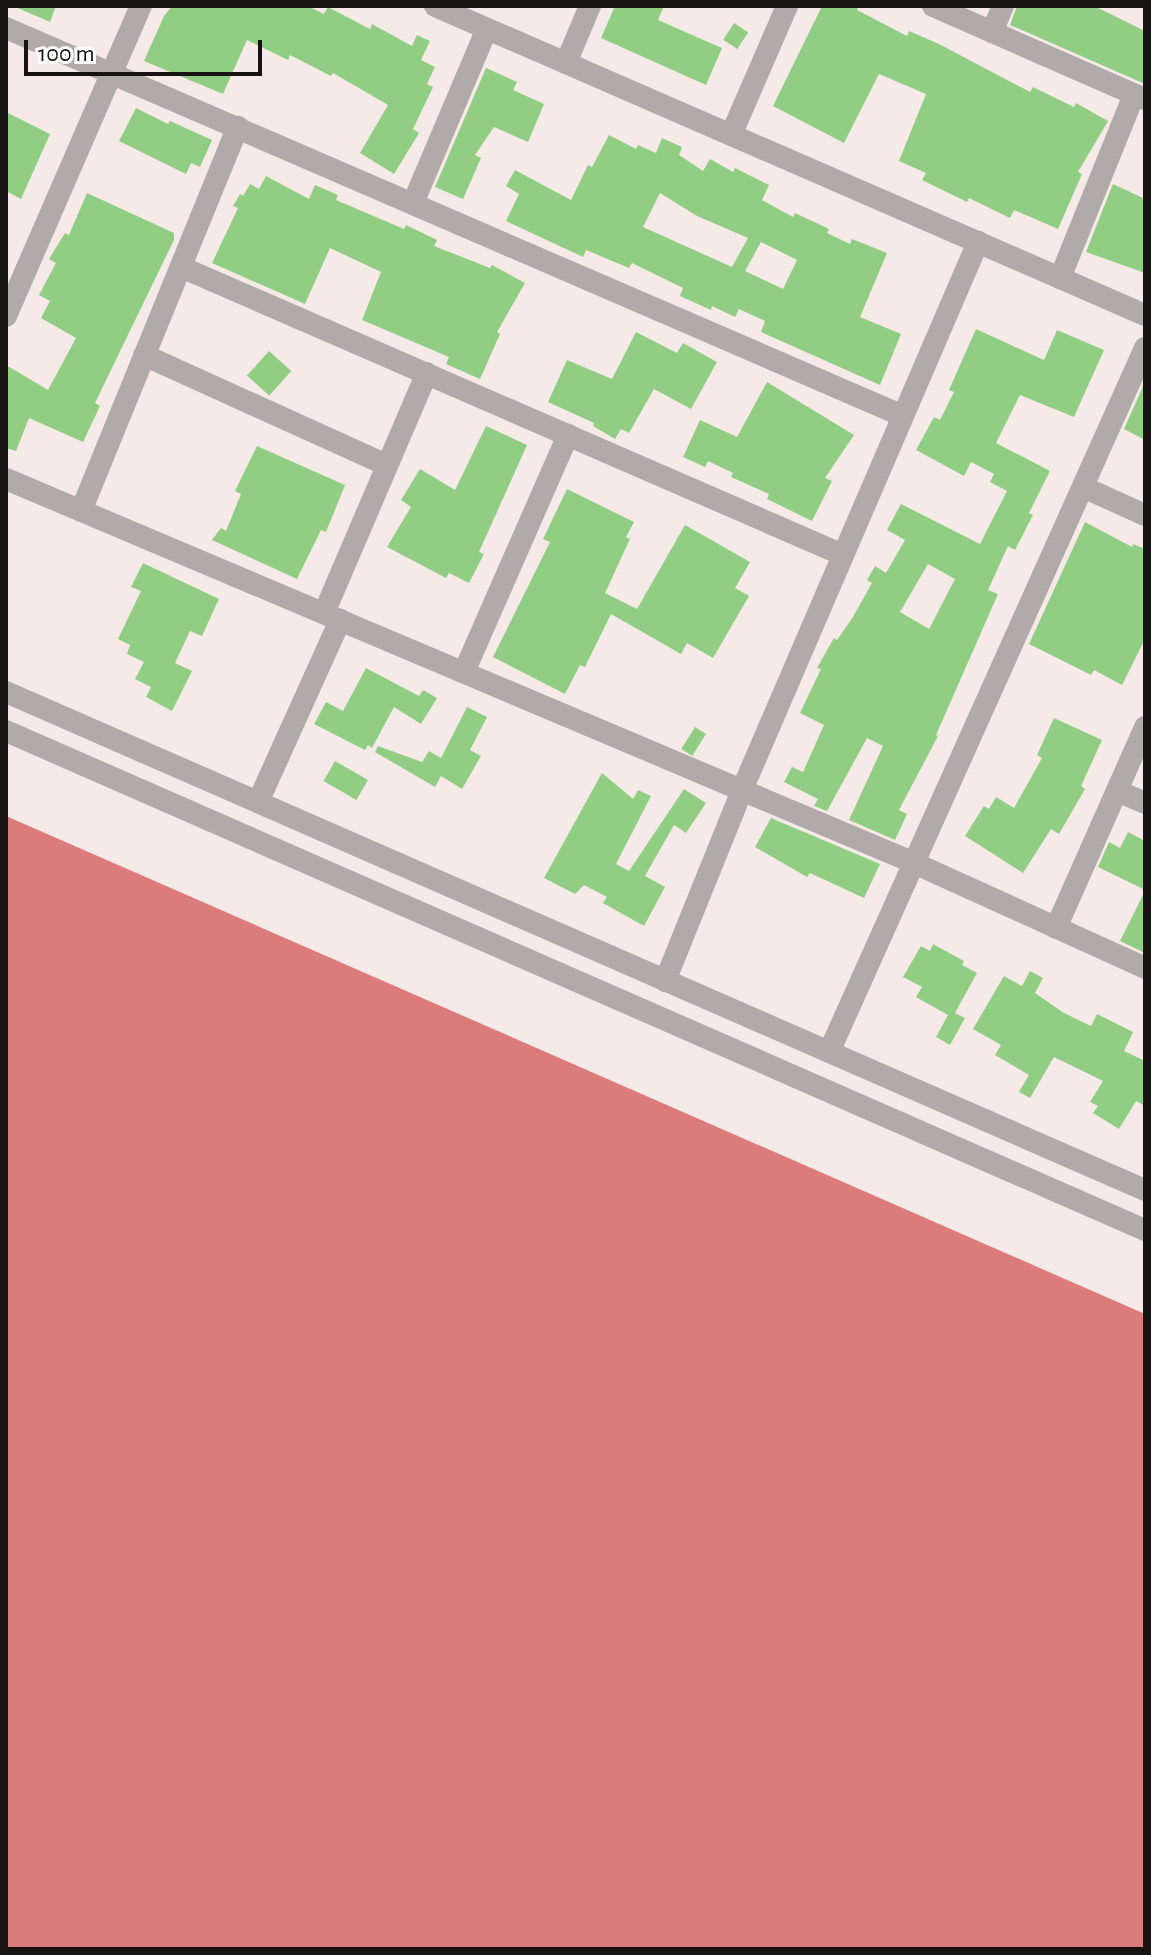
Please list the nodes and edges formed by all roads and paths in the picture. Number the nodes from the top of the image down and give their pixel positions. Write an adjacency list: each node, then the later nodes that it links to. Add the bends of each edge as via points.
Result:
1 (141, 6): 11 (street)
2 (435, 6): 8 (street)
3 (590, 6): 10 (street)
4 (787, 6): 14 (street)
5 (933, 6): 9 (street)
6 (1003, 6): 9 (street)
7 (6, 28): 11 (street)
8 (487, 29): 10 (street); 15 (street)
9 (992, 32): 12 (street)
10 (566, 63): 14 (street)
11 (112, 72): 13 (street); 20 (street)
12 (1140, 97): 18 (street)
13 (238, 127): 15 (street); 17 (street)
14 (731, 135): 16 (street)
15 (413, 203): 24 (street)
16 (978, 242): 18 (street); 24 (street)
17 (181, 267): 22 (street); 23 (street)
18 (1060, 278): 19 (street)
19 (1145, 315)
20 (6, 316)
21 (1145, 348): 28 (street)
22 (144, 355): 26 (street); 29 (street)
23 (427, 373): 25 (street); 26 (street)
24 (903, 416): 31 (street)
25 (568, 435): 31 (street); 33 (street)
26 (387, 465): 32 (street)
27 (6, 479): 29 (street)
28 (1083, 487): 30 (street); 41 (street)
29 (81, 511): 32 (street)
30 (1145, 515)
31 (843, 555): 37 (street)
32 (332, 616): 33 (street); 39 (street)
33 (464, 672): 37 (street)
34 (6, 692): 39 (street)
35 (1145, 727): 38 (street)
36 (6, 731): 47 (street)
37 (742, 790): 41 (street); 44 (street)
38 (1117, 791): 40 (street); 42 (street)
39 (258, 802): 44 (street)
40 (1145, 803)
41 (914, 863): 42 (street); 45 (street)
42 (1056, 928): 43 (street)
43 (1145, 968)
44 (665, 981): 45 (street)
45 (829, 1052): 46 (street)
46 (1145, 1190)
47 (1145, 1230)

